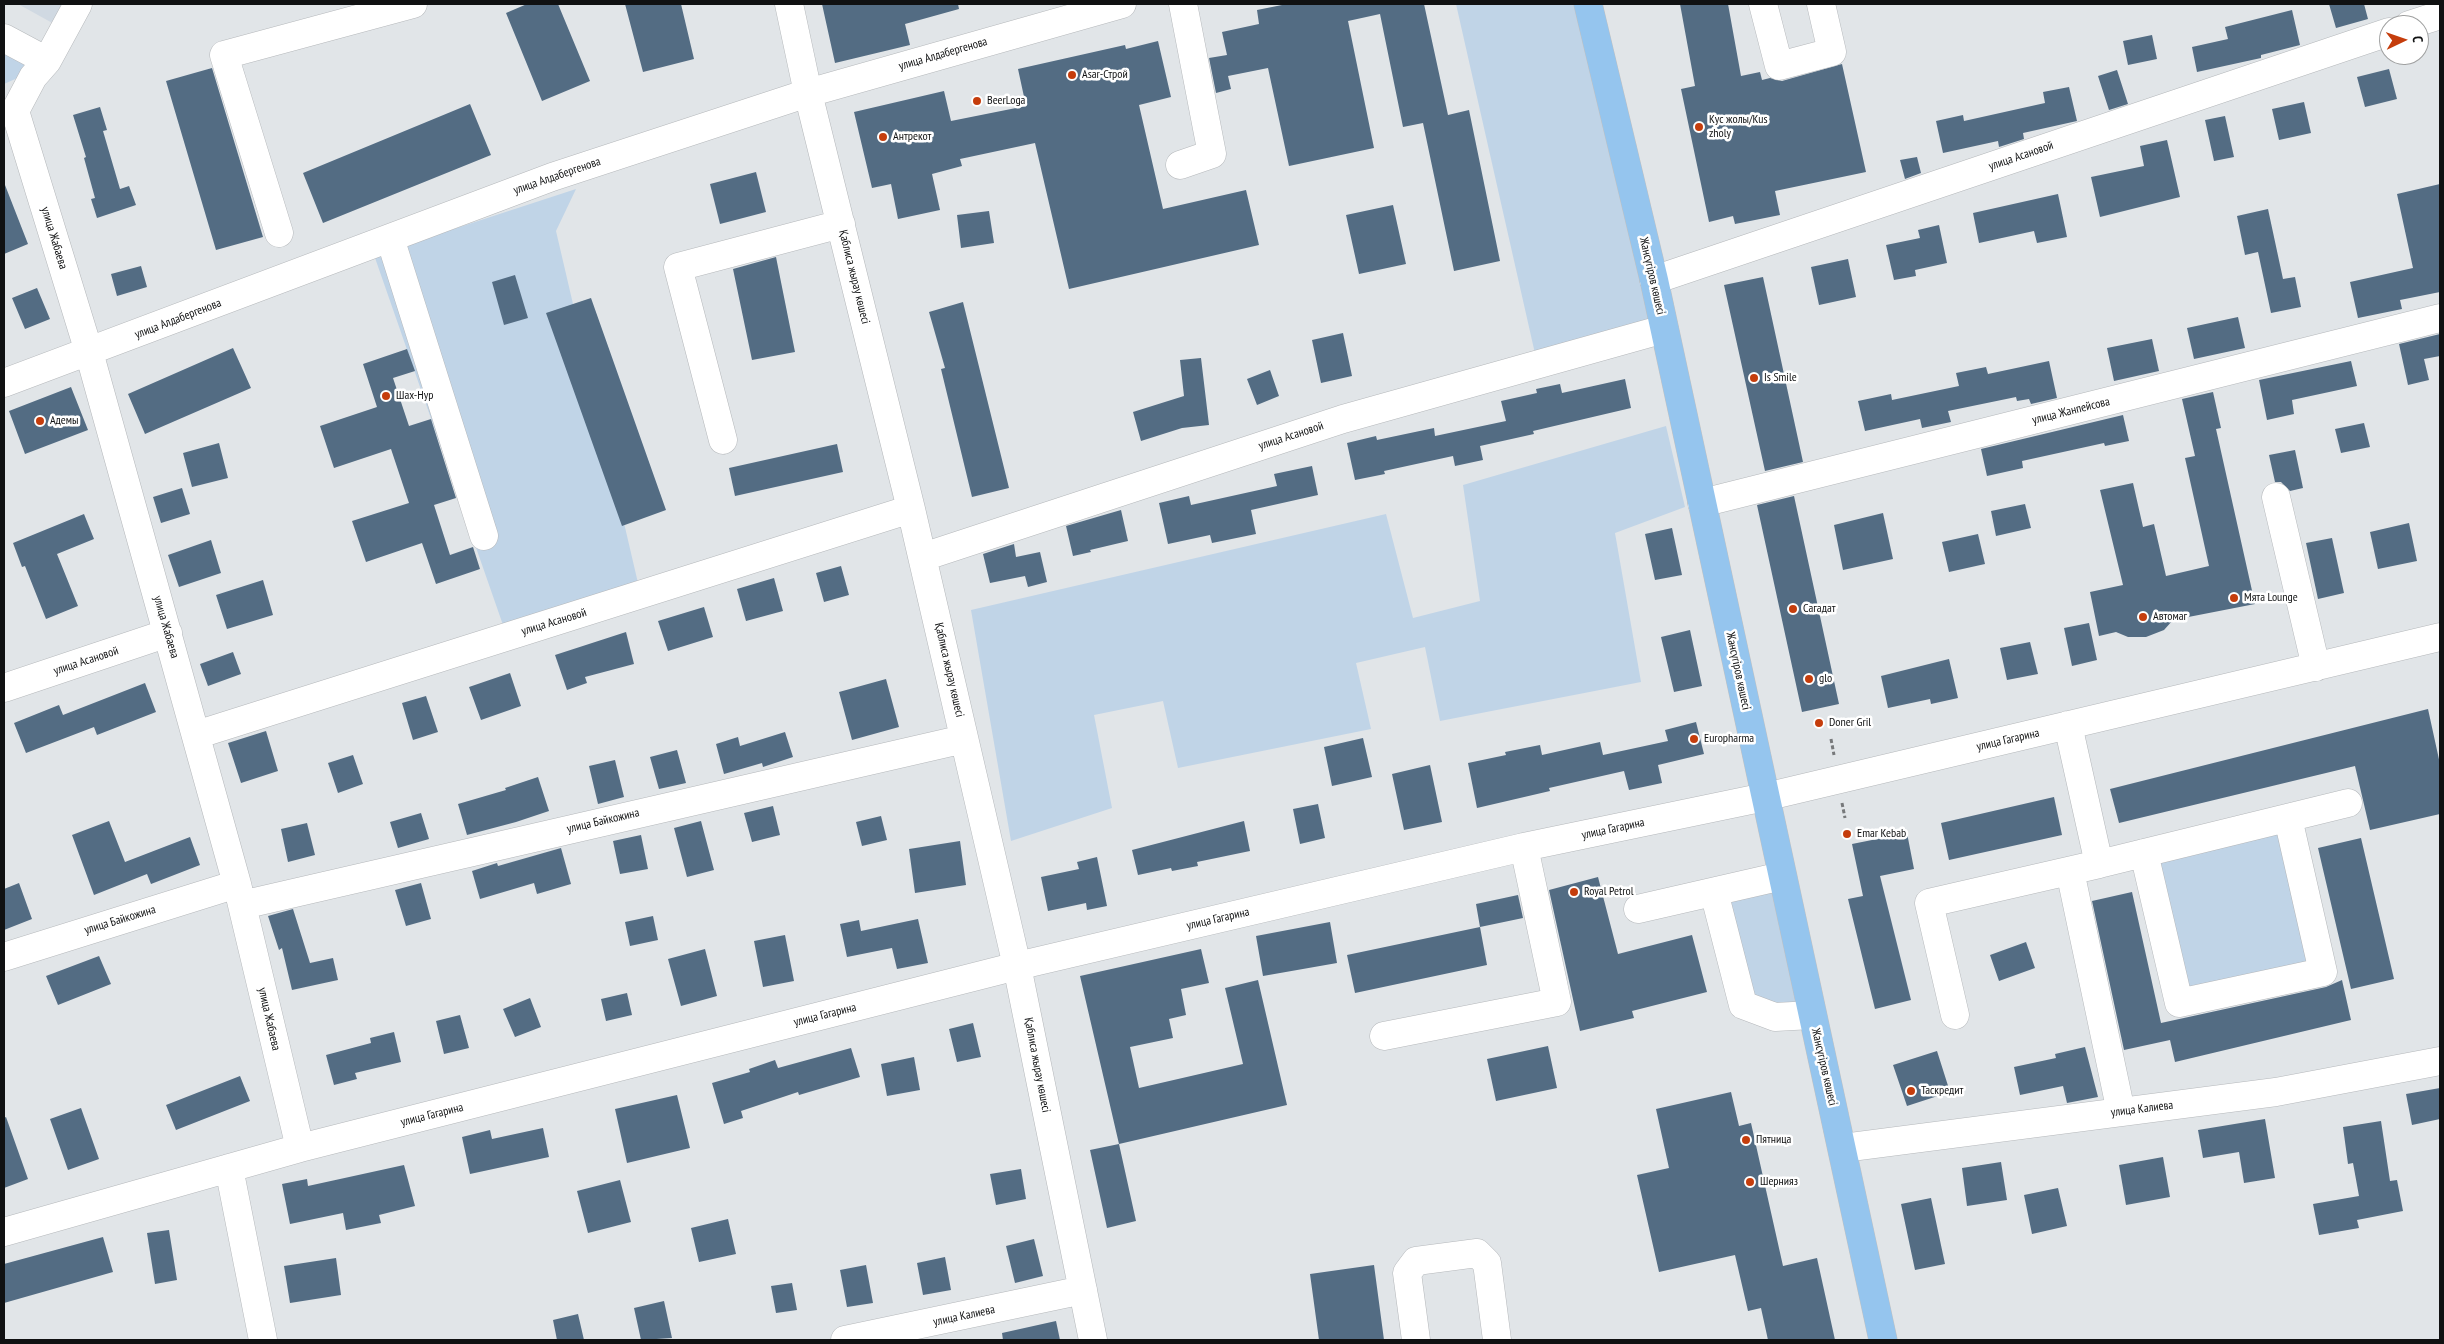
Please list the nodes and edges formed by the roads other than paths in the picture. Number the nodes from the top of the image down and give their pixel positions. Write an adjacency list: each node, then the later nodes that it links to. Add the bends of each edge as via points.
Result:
1 (78, 4): 11 (street)
2 (413, 4): 16 (street, via 224,55)
3 (789, 4): 12 (street, Қаблиса жырау көшесі)
4 (1122, 4): 12 (street, улица Алдабергенова)
5 (1183, 4): 14 (street, via 1212,154)
6 (1588, 4): 18 (main road, Жансүгіров көшесі)
7 (1763, 4): 8 (street, via 1779,66 1832,52)
8 (1821, 4)
9 (2379, 35): 18 (street, улица Асановой)
10 (4, 38): 11 (street)
11 (47, 61): 13 (street)
12 (808, 93): 15 (street, Қаблиса жырау көшесі); 17 (street, улица Алдабергенова, via 552,177)
13 (10, 113): 21 (street, улица Жабаева)
14 (1180, 165)
15 (841, 224): 23 (street, via 678,267); 26 (street, Қаблиса жырау көшесі)
16 (279, 232)
17 (390, 238): 21 (street, улица Алдабергенова); 27 (street)
18 (1654, 280): 20 (main road, Жансүгіров көшесі)
19 (2440, 318): 25 (street, улица Жанпейсова)
20 (1664, 330): 25 (main road, Жансүгіров көшесі); 28 (street, улица Асановой, via 1343,419)
21 (89, 352): 22 (street, улица Алдабергенова); 29 (street, улица Жабаева)
22 (4, 383)
23 (722, 440)
24 (2276, 497): 31 (street)
25 (1702, 503): 36 (main road, Жансүгіров көшесі)
26 (912, 510): 28 (street, Қаблиса жырау көшесі); 34 (street, улица Асановой)
27 (484, 536)
28 (923, 557): 35 (street, Қаблиса жырау көшесі)
29 (168, 634): 32 (street, улица Асановой); 34 (street, улица Жабаева)
30 (2440, 637): 31 (street, улица Гагарина)
31 (2316, 667): 33 (street, улица Гагарина)
32 (4, 688)
33 (2068, 725): 36 (street, улица Гагарина); 41 (street)
34 (196, 735): 45 (street, улица Жабаева)
35 (964, 739): 45 (street, улица Байкожина); 48 (street, Қаблиса жырау көшесі)
36 (1765, 797): 39 (street, улица Гагарина); 43 (main road, Жансүгіров көшесі)
37 (2348, 803): 38 (street)
38 (2288, 818): 40 (street); 40 (street, via 2322,972 2179,1003)
39 (1524, 847): 48 (street, улица Гагарина); 51 (street, via 1557,1002)
40 (2144, 853): 41 (street)
41 (2100, 864): 42 (street)
42 (2070, 871): 50 (street, via 1929,903); 53 (street)
43 (1782, 876): 44 (street); 49 (main road, Жансүгіров көшесі)
44 (1714, 892): 46 (street); 49 (street, via 1743,1005 1775,1018)
45 (240, 895): 47 (street, улица Байкожина); 54 (street, улица Жабаева)
46 (1638, 909)
47 (4, 956)
48 (1017, 966): 54 (street, улица Гагарина); 58 (street, Қаблиса жырау көшесі)
49 (1812, 1015): 55 (main road, Жансүгіров көшесі)
50 (1955, 1015)
51 (1384, 1036)
52 (2440, 1061): 53 (street, улица Калиева, via 2276,1092)
53 (2120, 1112): 55 (street, улица Калиева)
54 (300, 1148): 56 (street, улица Гагарина)
55 (1843, 1148): 64 (main road, Жансүгіров көшесі)
56 (229, 1168): 57 (street, улица Гагарина); 59 (street)
57 (4, 1232)
58 (1083, 1290): 60 (street, улица Калиева); 61 (street, Қаблиса жырау көшесі)
59 (263, 1340)
60 (845, 1340)
61 (1093, 1340)
62 (1416, 1340): 63 (street, via 1407,1273 1416,1261 1477,1253 1488,1264)
63 (1497, 1340)
64 (1883, 1340)

